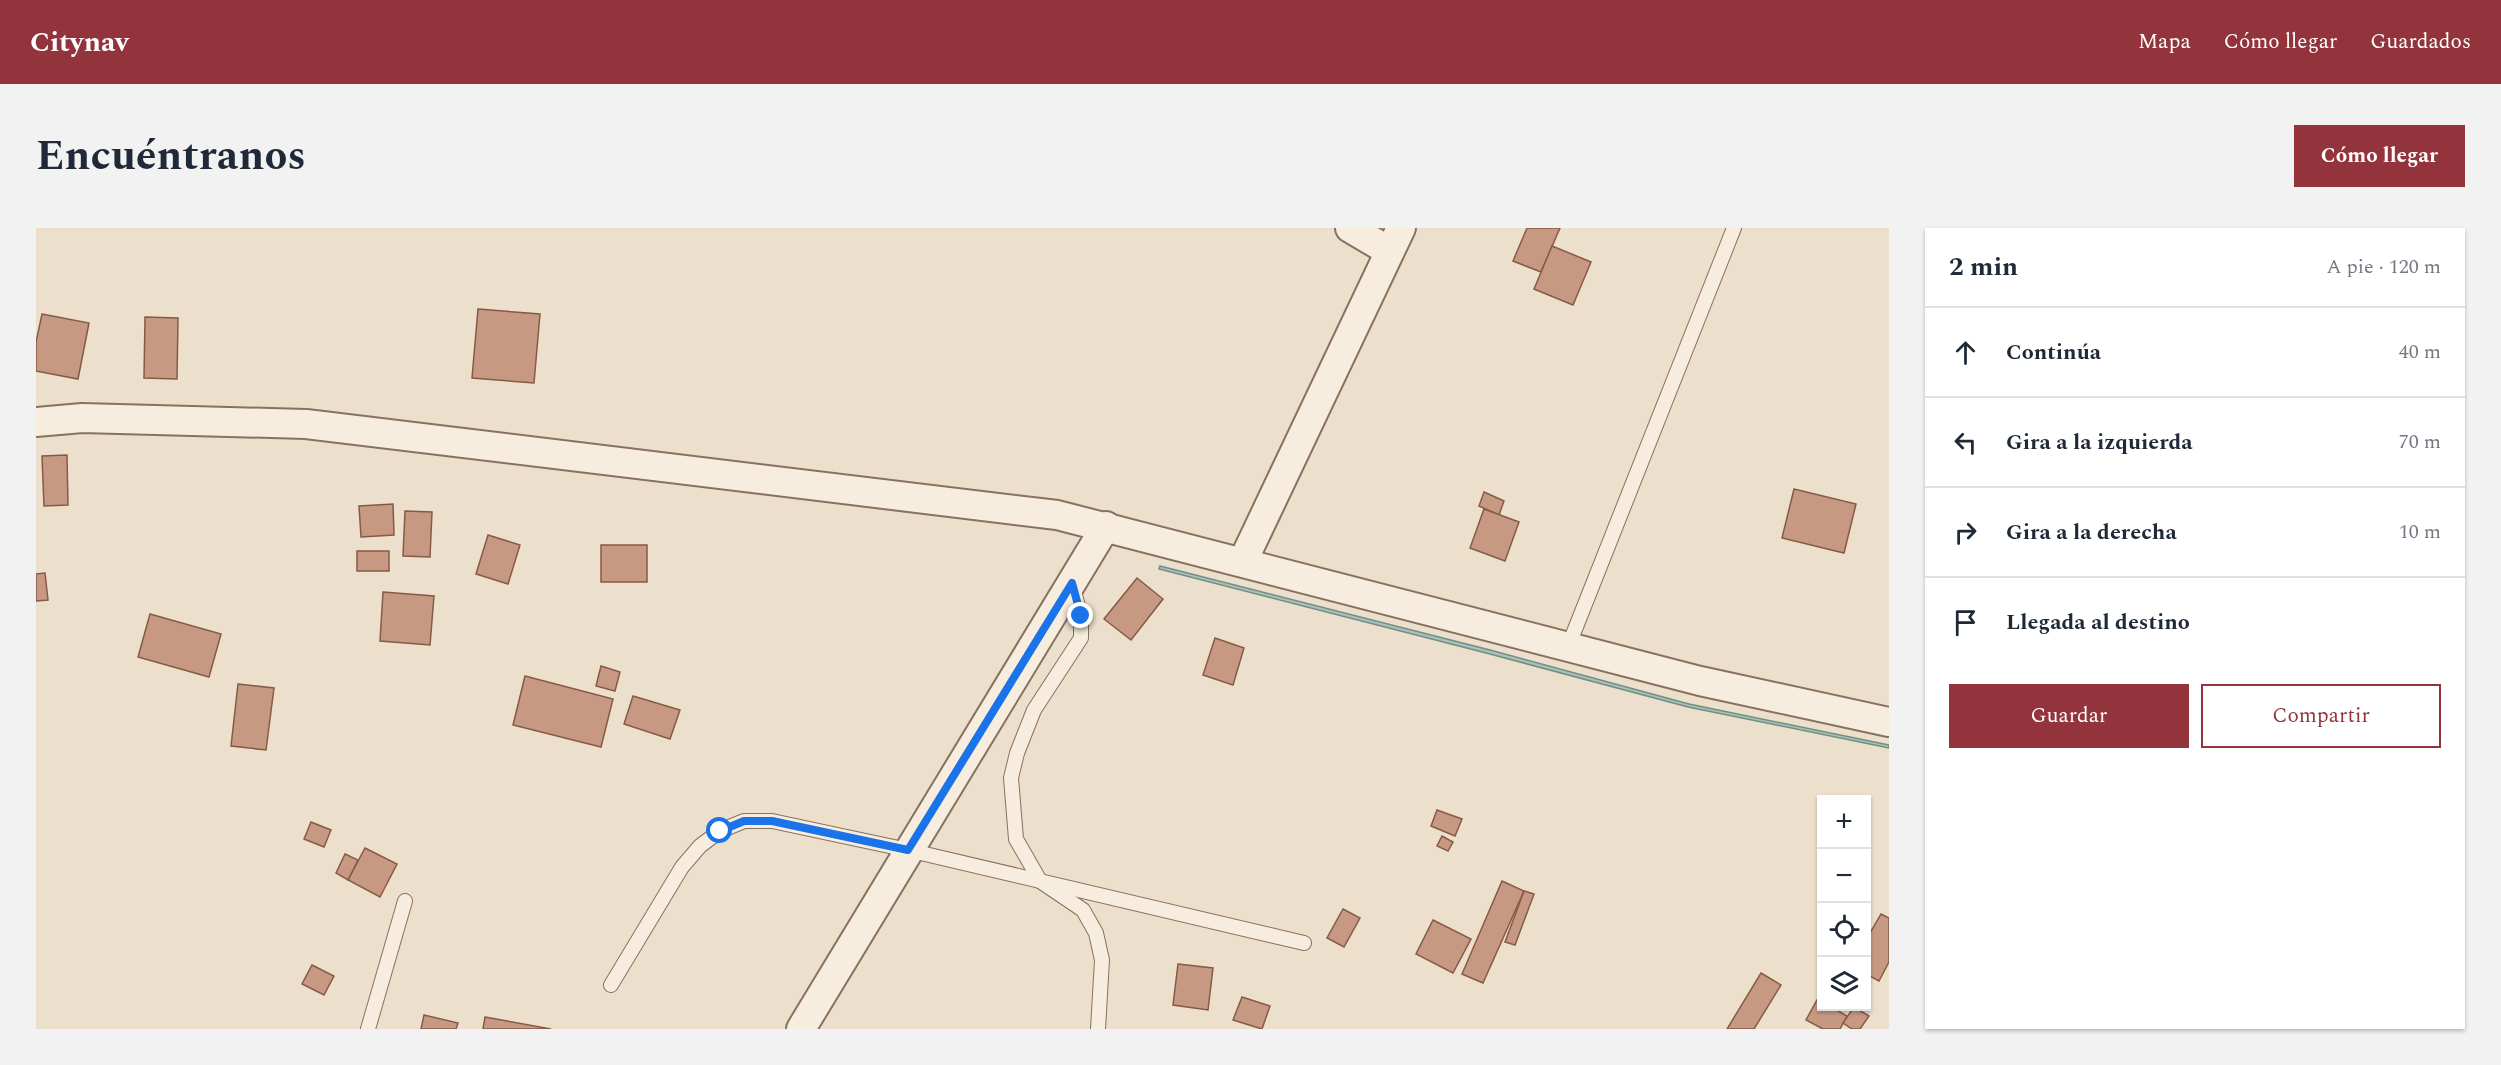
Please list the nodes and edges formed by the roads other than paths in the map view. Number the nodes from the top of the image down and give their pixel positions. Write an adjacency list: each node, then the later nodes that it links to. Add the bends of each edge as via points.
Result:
1 (1350, 228): 3 (street)
2 (1734, 228): 8 (lane)
3 (1395, 240): 6 (street)
4 (36, 422): 5 (street, via 82,418 306,424 1046,513)
5 (1106, 526): 6 (street); 7 (street)
6 (1243, 561): 8 (street)
7 (1072, 583): 10 (street); 11 (lane, via 1081,616 1081,638 1034,710 1011,778 1016,840)
8 (1568, 647): 9 (street, via 1700,681)
9 (1889, 722)
10 (908, 850): 11 (lane); 14 (lane, via 772,821 744,821 720,831 682,867); 16 (street)
11 (1040, 881): 13 (lane); 17 (lane, via 1083,910 1096,933 1102,960)
12 (405, 901): 15 (lane)
13 (1304, 943)
14 (611, 985)
15 (368, 1029)
16 (801, 1029)
17 (1098, 1029)

